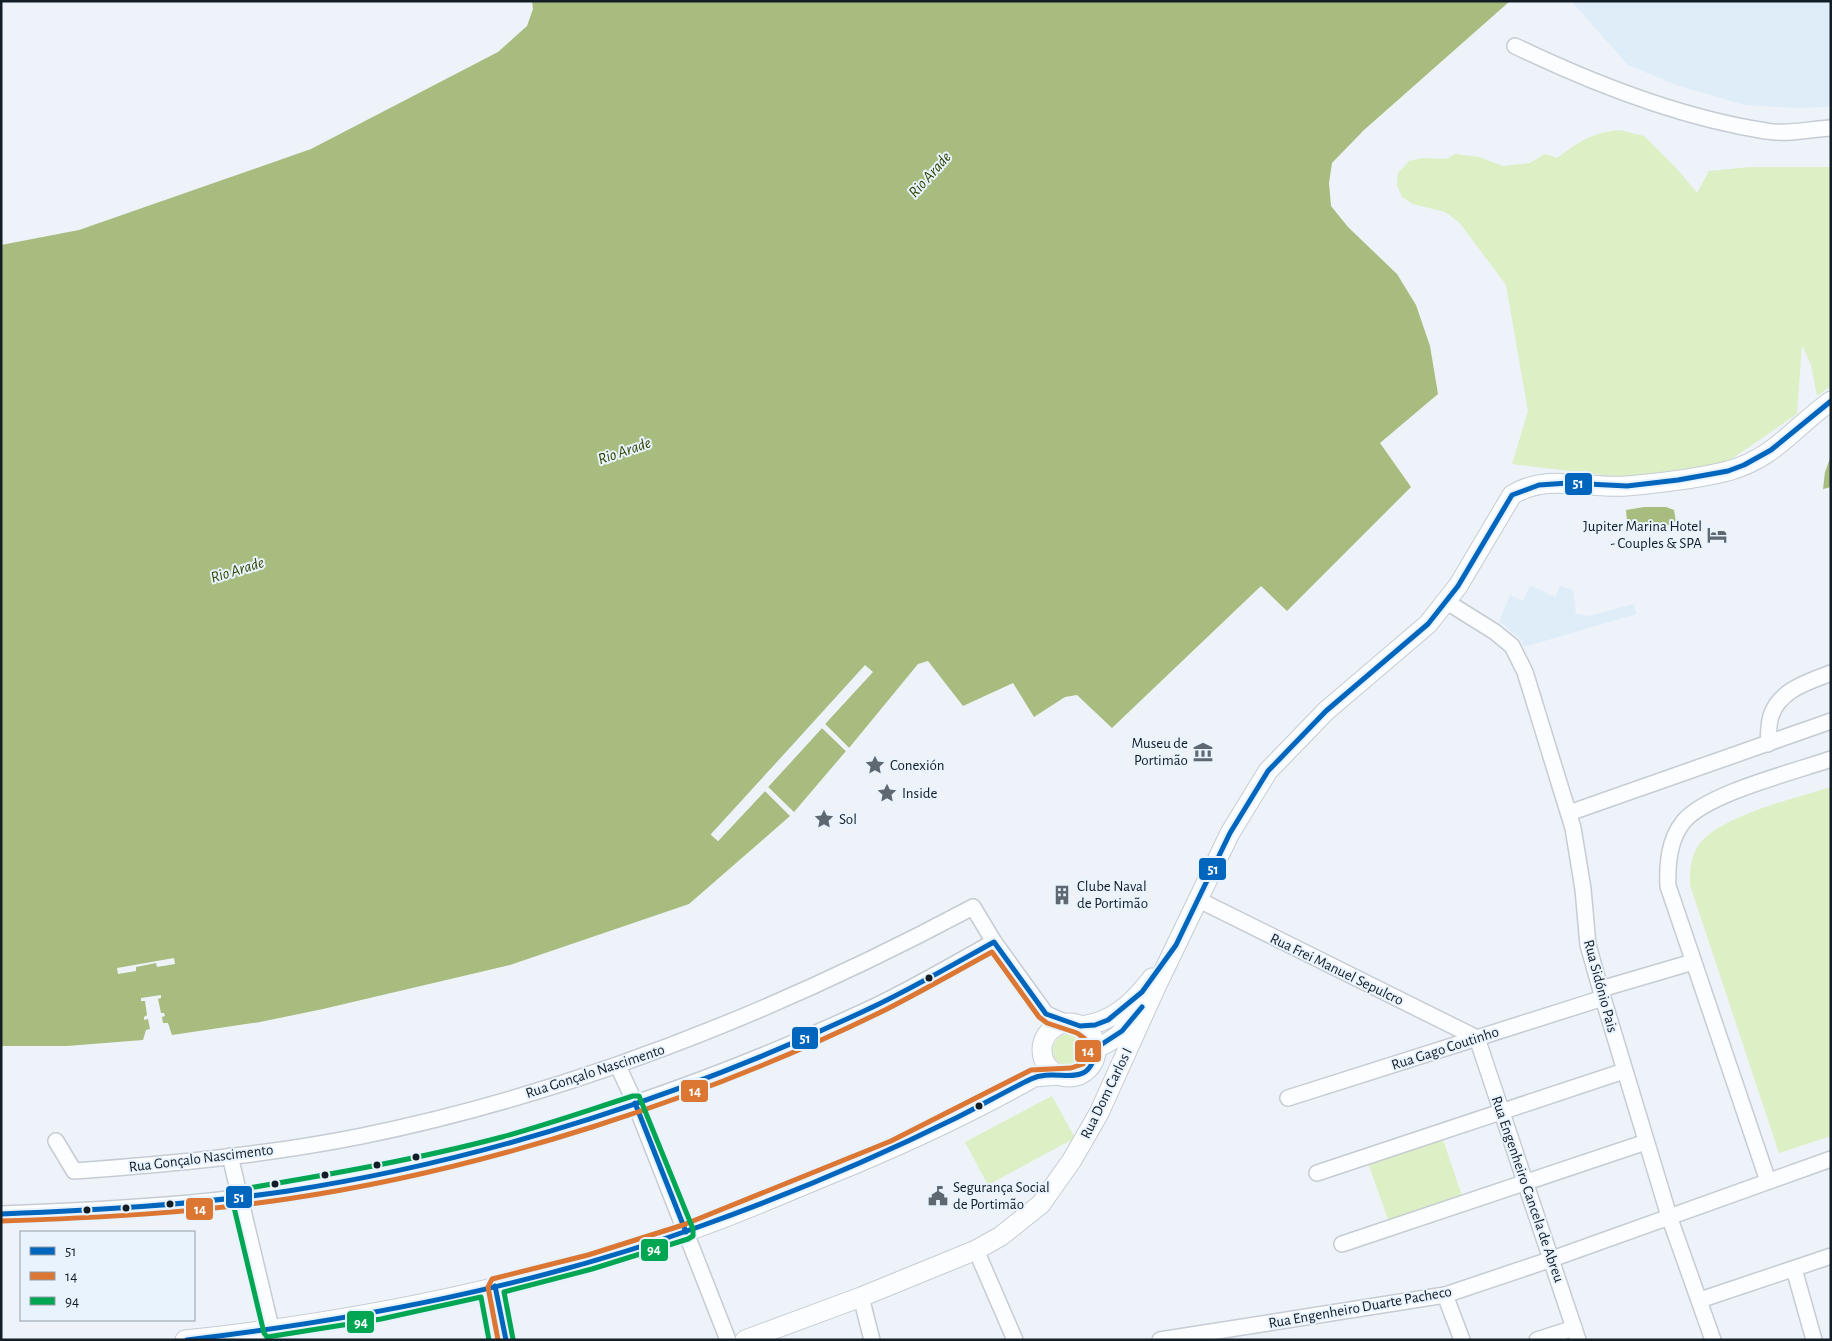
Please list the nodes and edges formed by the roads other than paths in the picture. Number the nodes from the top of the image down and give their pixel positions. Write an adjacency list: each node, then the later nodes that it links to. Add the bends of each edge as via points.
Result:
1 (1515, 46): 2 (street, via 1575,76 1711,119 1768,132)
2 (1831, 128)
3 (1831, 401): 4 (street, Rua Dom Carlos I, via 1773,451 1728,470 1626,486 1565,483 1524,487 1512,495)
4 (1448, 602): 9 (street, Rua Sidónio Pais, via 1495,632 1512,646 1519,657); 10 (street, Rua Dom Carlos I, via 1428,624 1326,710 1268,771 1230,833)
5 (1831, 673): 7 (street, via 1791,689 1779,702 1772,714)
6 (1831, 721): 7 (street)
7 (1768, 744): 9 (street)
8 (1831, 759): 13 (street, via 1720,797 1684,821 1673,841 1667,862 1668,886)
9 (1569, 814): 15 (street, Rua Sidónio Pais, via 1583,889 1588,945)
10 (1197, 899): 12 (street, Rua Dom Carlos I); 17 (street, Rua Frei Manuel Sepulcro)
11 (994, 942): 16 (street, Rua Gonçalo Nascimento, via 1046,1014); 19 (street, Rua Gonçalo Nascimento, via 973,907 887,953 787,1000); 23 (street, via 867,1011 766,1054)
12 (1176, 945): 14 (street, Rua Dom Carlos I); 16 (street, via 1142,992 1124,1009 1095,1025)
13 (1693, 962): 15 (street, Rua Gago Coutinho); 31 (street)
14 (1155, 989): 18 (street, via 1126,1030); 25 (street, Rua Dom Carlos I)
15 (1602, 993): 17 (street, Rua Gago Coutinho); 20 (street, Rua Sidónio Pais)
16 (1075, 1025): 18 (street, via 1089,1033); 21 (street, via 1054,1029 1044,1042 1044,1059)
17 (1477, 1038): 22 (street, Rua Gago Coutinho); 24 (street, Rua Engenheiro Cancela de Abreu)
18 (1094, 1056): 21 (street, via 1085,1072 1075,1077); 25 (street, via 1099,1079)
19 (618, 1066): 23 (street); 28 (street, Rua Gonçalo Nascimento, via 534,1092 362,1136)
20 (1624, 1071): 24 (street); 27 (street, Rua Sidónio Pais)
21 (1059, 1075): 36 (street, via 1034,1077 894,1148)
22 (1288, 1098)
23 (635, 1103): 33 (street, via 506,1143 394,1170); 36 (street)
24 (1501, 1111): 30 (street); 32 (street, Rua Engenheiro Cancela de Abreu)
25 (1099, 1113): 38 (street, Rua Dom Carlos I, via 1041,1204 1002,1236)
26 (56, 1141): 28 (street, Rua Gonçalo Nascimento, via 74,1171 173,1164)
27 (1646, 1142): 32 (street); 35 (street, Rua Sidónio Pais)
28 (230, 1156): 33 (street)
29 (1831, 1159): 31 (street, Rua Engenheiro Duarte Pacheco)
30 (1318, 1173)
31 (1768, 1182): 35 (street, Rua Engenheiro Duarte Pacheco)
32 (1526, 1184): 37 (street); 40 (street, Rua Engenheiro Cancela de Abreu)
33 (239, 1197): 34 (street, via 108,1211); 47 (street)
34 (1, 1214)
35 (1669, 1216): 40 (street, Rua Engenheiro Duarte Pacheco); 45 (street, Rua Sidónio Pais)
36 (686, 1232): 42 (street, via 590,1262); 51 (street)
37 (1342, 1244)
38 (976, 1250): 44 (street, Rua Dom Carlos I); 54 (street)
39 (1831, 1256): 41 (street)
40 (1552, 1259): 43 (street, Rua Engenheiro Duarte Pacheco); 46 (street, Rua Engenheiro Cancela de Abreu)
41 (1794, 1269): 45 (street); 59 (street)
42 (491, 1287): 47 (street); 49 (street); 50 (street)
43 (1445, 1295): 55 (street, Rua Engenheiro Duarte Pacheco); 56 (street)
44 (861, 1296): 52 (street, Rua Dom Carlos I); 53 (street)
45 (1700, 1300): 58 (street, Rua Sidónio Pais)
46 (1576, 1334): 57 (street)
47 (272, 1335): 48 (street)
48 (185, 1340)
49 (497, 1340)
50 (506, 1340)
51 (728, 1340)
52 (745, 1340)
53 (872, 1340)
54 (1015, 1340)
55 (1160, 1340)
56 (1462, 1340)
57 (1537, 1340)
58 (1713, 1340)
59 (1814, 1340)

